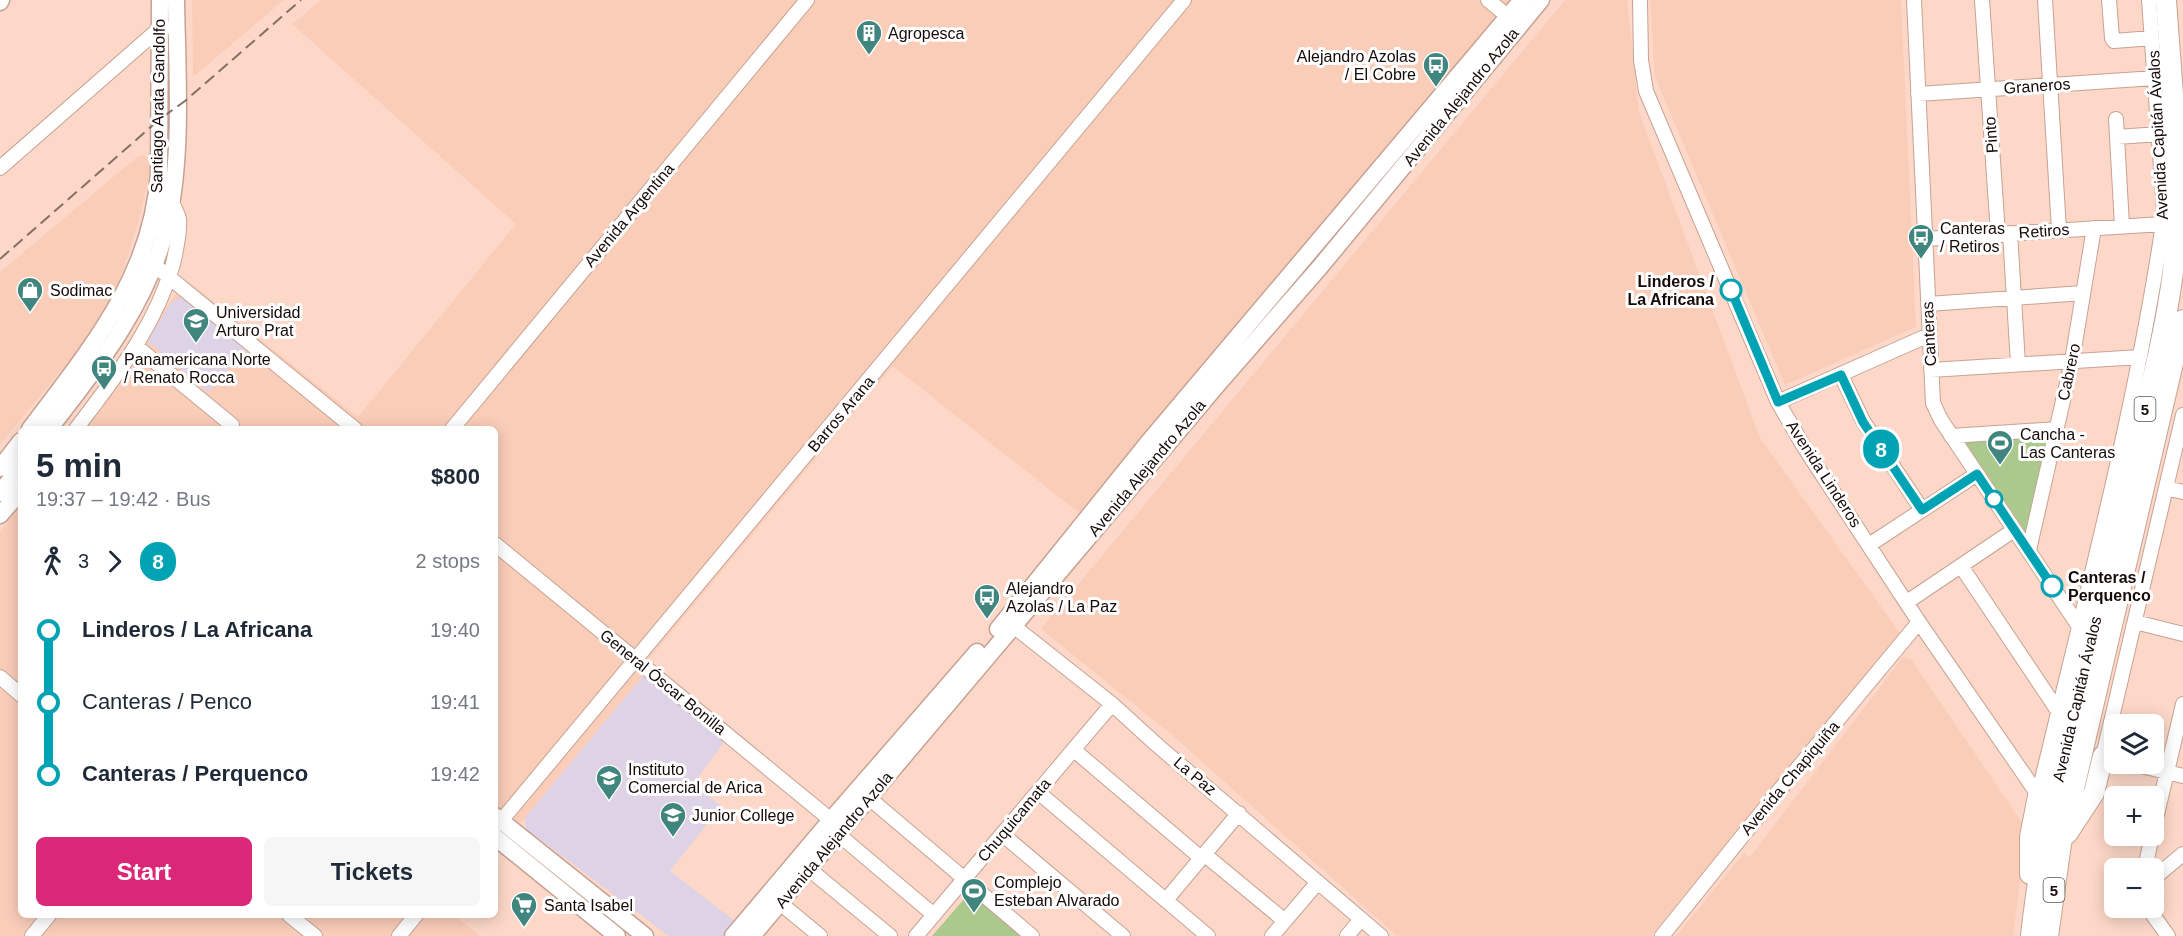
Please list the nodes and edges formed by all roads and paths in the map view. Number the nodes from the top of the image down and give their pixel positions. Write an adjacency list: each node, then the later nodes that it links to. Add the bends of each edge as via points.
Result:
1 (160, 0): 16 (main road, Santiago Arata Gandolfo)
2 (176, 0): 16 (main road, Santiago Arata Gandolfo)
3 (807, 0): 53 (street, Avenida Argentina)
4 (1184, 0): 77 (street, Barros Arana)
5 (1488, 0): 15 (street)
6 (1522, 0): 15 (main road, Avenida Alejandro Azola)
7 (1541, 0): 15 (main road, Avenida Alejandro Azola)
8 (1640, 0): 46 (street, Avenida Linderos, via 1646,90)
9 (1914, 0): 21 (street, Canteras)
10 (1982, 0): 20 (street, Pinto)
11 (2045, 0): 19 (street)
12 (2109, 0): 17 (street, via 2114,40)
13 (2149, 0): 17 (street, Avenida Capitán Ávalos)
14 (2166, 0): 92 (highway, Avenida Capitán Ávalos / 5, via 2177,202 2169,298 2154,373)
15 (1514, 22): 74 (main road, Avenida Alejandro Azola, via 1306,284)
16 (168, 28): 25 (street); 26 (main road, Santiago Arata Gandolfo, via 176,145); 33 (main road, Santiago Arata Gandolfo)
17 (2152, 38): 18 (street, Avenida Capitán Ávalos)
18 (2155, 78): 19 (street, Graneros); 23 (street, Avenida Capitán Ávalos)
19 (2050, 85): 20 (street, Graneros); 30 (street)
20 (1988, 89): 21 (street, Graneros); 31 (street, Pinto)
21 (1918, 94): 32 (street, Canteras)
22 (2116, 119): 24 (street)
23 (2159, 134): 24 (street); 27 (street, Avenida Capitán Ávalos)
24 (2117, 137): 28 (street)
25 (0, 168)
26 (172, 202): 33 (main road, Santiago Arata Gandolfo, via 164,237); 34 (street, Santiago Arata Gandolfo, via 179,217 177,249)
27 (2163, 224): 28 (street, Retiros); 41 (street, Avenida Capitán Ávalos)
28 (2122, 226): 29 (street, Retiros)
29 (2094, 228): 30 (street, Retiros); 35 (street, Cabrero)
30 (2059, 230): 31 (street, Retiros)
31 (2004, 234): 32 (street, Retiros); 36 (street, Pinto)
32 (1925, 239): 37 (street, Canteras)
33 (149, 260): 34 (street); 49 (main road, Santiago Arata Gandolfo); 50 (main road, Santiago Arata Gandolfo, via 142,293 110,347)
34 (169, 276): 40 (street, Santiago Arata Gandolfo); 52 (street)
35 (2083, 293): 36 (street); 42 (street, Cabrero)
36 (2014, 298): 37 (street); 43 (street, Pinto)
37 (1928, 304): 39 (street, Canteras)
38 (2183, 320): 99 (highway, Avenida Capitán Ávalos / 5)
39 (1929, 335): 44 (street, Canteras); 45 (street)
40 (137, 346): 48 (street); 51 (street, Santiago Arata Gandolfo)
41 (2140, 357): 42 (street); 75 (street, Avenida Capitán Ávalos)
42 (2072, 361): 43 (street); 54 (street, Cabrero)
43 (2018, 364): 44 (street)
44 (1931, 370): 55 (street, Canteras, via 1933,403)
45 (1841, 375): 46 (street); 64 (street, via 1863,422)
46 (1778, 402): 67 (street, Avenida Linderos)
47 (2183, 415): 60 (street)
48 (232, 425)
49 (32, 426)
50 (51, 426)
51 (78, 426)
52 (351, 426)
53 (454, 426)
54 (2057, 429): 55 (street); 69 (street, Cabrero)
55 (1951, 436): 59 (street, Canteras)
56 (18, 449): 57 (main road)
57 (0, 468)
58 (18, 470): 62 (main road)
59 (1977, 474): 64 (street); 66 (street, Canteras)
60 (2166, 488): 61 (street); 73 (street)
61 (2183, 492)
62 (0, 493)
63 (18, 494): 65 (main road)
64 (1922, 510): 67 (street)
65 (0, 515)
66 (2014, 530): 69 (street, Canteras); 70 (street)
67 (1869, 545): 71 (street, Avenida Linderos)
68 (498, 546): 77 (street, General Óscar Bonilla)
69 (2029, 550): 75 (street, Canteras)
70 (1961, 566): 71 (street); 82 (street)
71 (1907, 602): 72 (street, Avenida Linderos)
72 (1919, 621): 92 (street, Avenida Linderos); 132 (street, Avenida Chapiquiña)
73 (2135, 622): 76 (street); 83 (street)
74 (1009, 625): 80 (street, La Paz); 91 (main road, Avenida Alejandro Azola); 97 (main road, Avenida Alejandro Azola)
75 (2078, 625): 82 (street, Avenida Capitán Ávalos)
76 (2183, 634)
77 (636, 660): 94 (street, Barros Arana); 97 (street, General Óscar Bonilla)
78 (0, 677): 79 (street)
79 (18, 692)
80 (1112, 704): 84 (street, Chuquicamata); 93 (street, La Paz)
81 (2183, 704): 87 (street)
82 (2058, 711): 92 (street, Avenida Capitán Ávalos)
83 (2117, 714)
84 (1074, 750): 90 (street, Chuquicamata); 101 (street)
85 (2104, 770): 99 (highway, via 2094,793)
86 (2164, 770): 87 (street)
87 (2167, 771): 88 (street); 89 (street)
88 (2183, 776)
89 (2164, 786)
90 (1038, 792): 98 (street, Chuquicamata); 106 (street)
91 (869, 798): 97 (main road, Avenida Alejandro Azola); 104 (street)
92 (2044, 804): 99 (highway); 115 (highway, via 2030,837)
93 (1239, 813): 101 (street); 105 (street, La Paz)
94 (498, 823)
95 (498, 826): 120 (main road)
96 (498, 827): 119 (main road)
97 (835, 827): 102 (main road, Avenida Alejandro Azola); 108 (street, General Óscar Bonilla); 121 (main road, Avenida Alejandro Azola)
98 (1002, 834): 104 (street, Chuquicamata); 127 (street)
99 (2061, 844): 115 (highway, Avenida Capitán Ávalos / 5)
100 (2183, 854): 103 (street)
101 (1203, 856): 106 (street); 114 (street)
102 (808, 869): 107 (main road, Avenida Alejandro Azola); 124 (street)
103 (2164, 870)
104 (965, 879): 108 (street, Chuquicamata); 126 (street)
105 (1318, 882): 113 (street, La Paz); 114 (street)
106 (1166, 900): 128 (street)
107 (780, 903): 122 (main road, Avenida Alejandro Azola); 123 (street)
108 (934, 915): 125 (street, Chuquicamata)
109 (47, 918): 116 (street)
110 (293, 918): 117 (street)
111 (414, 918): 118 (street)
112 (2155, 918): 133 (street)
113 (1361, 919): 130 (street); 131 (street, La Paz)
114 (1285, 921): 129 (street)
115 (2042, 933)
116 (32, 936)
117 (315, 936)
118 (399, 936)
119 (617, 936)
120 (645, 936)
121 (733, 936)
122 (752, 936)
123 (820, 936)
124 (890, 936)
125 (916, 936)
126 (1032, 936)
127 (1123, 936)
128 (1208, 936)
129 (1272, 936)
130 (1347, 936)
131 (1381, 936)
132 (1662, 936)
133 (2168, 936)

